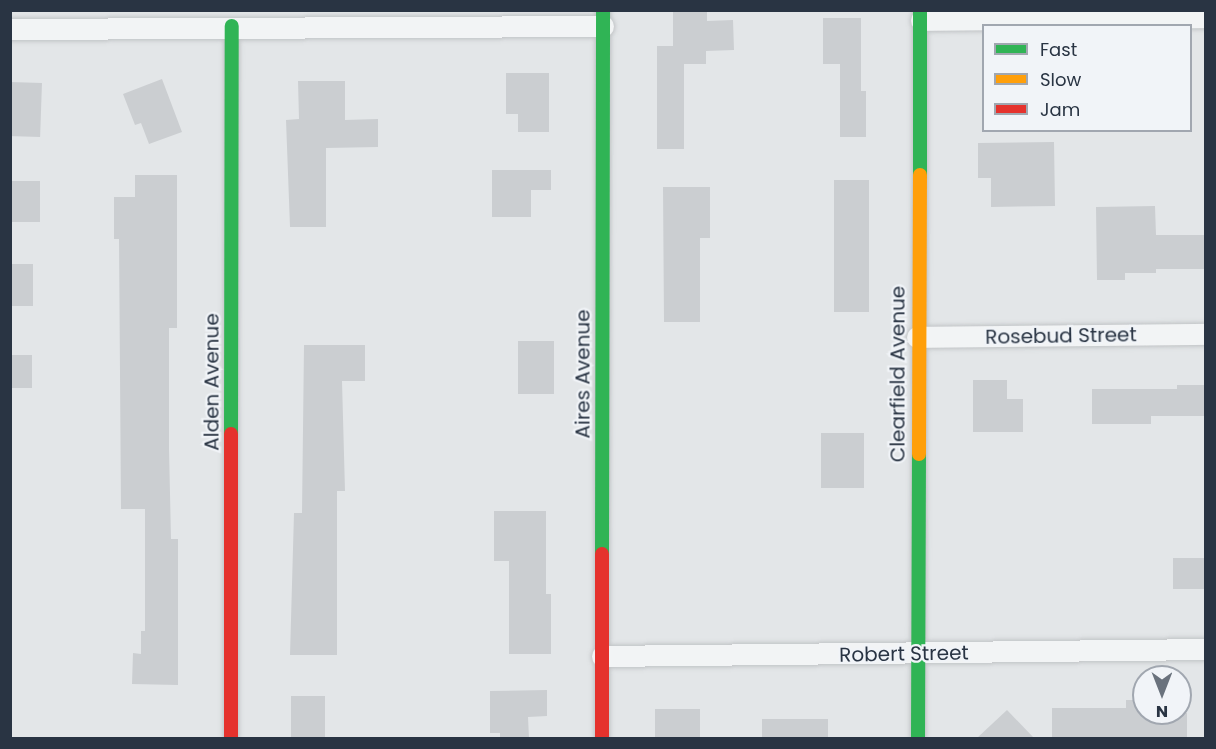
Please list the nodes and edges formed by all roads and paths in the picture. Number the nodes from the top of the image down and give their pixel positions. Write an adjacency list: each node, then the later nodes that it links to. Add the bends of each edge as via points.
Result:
1 (921, 15): 2 (street); 7 (street, Clearfield Avenue)
2 (1206, 17)
3 (603, 18): 4 (street); 10 (street, Aires Avenue)
4 (232, 26): 5 (street); 11 (street, Alden Avenue)
5 (10, 30)
6 (1206, 334): 7 (street, Rosebud Street)
7 (917, 337): 9 (street, Clearfield Avenue)
8 (1206, 649): 9 (street, Robert Street)
9 (918, 654): 10 (street, Robert Street); 13 (street, Clearfield Avenue)
10 (602, 656): 12 (street, Aires Avenue)
11 (231, 738)
12 (602, 738)
13 (918, 738)

